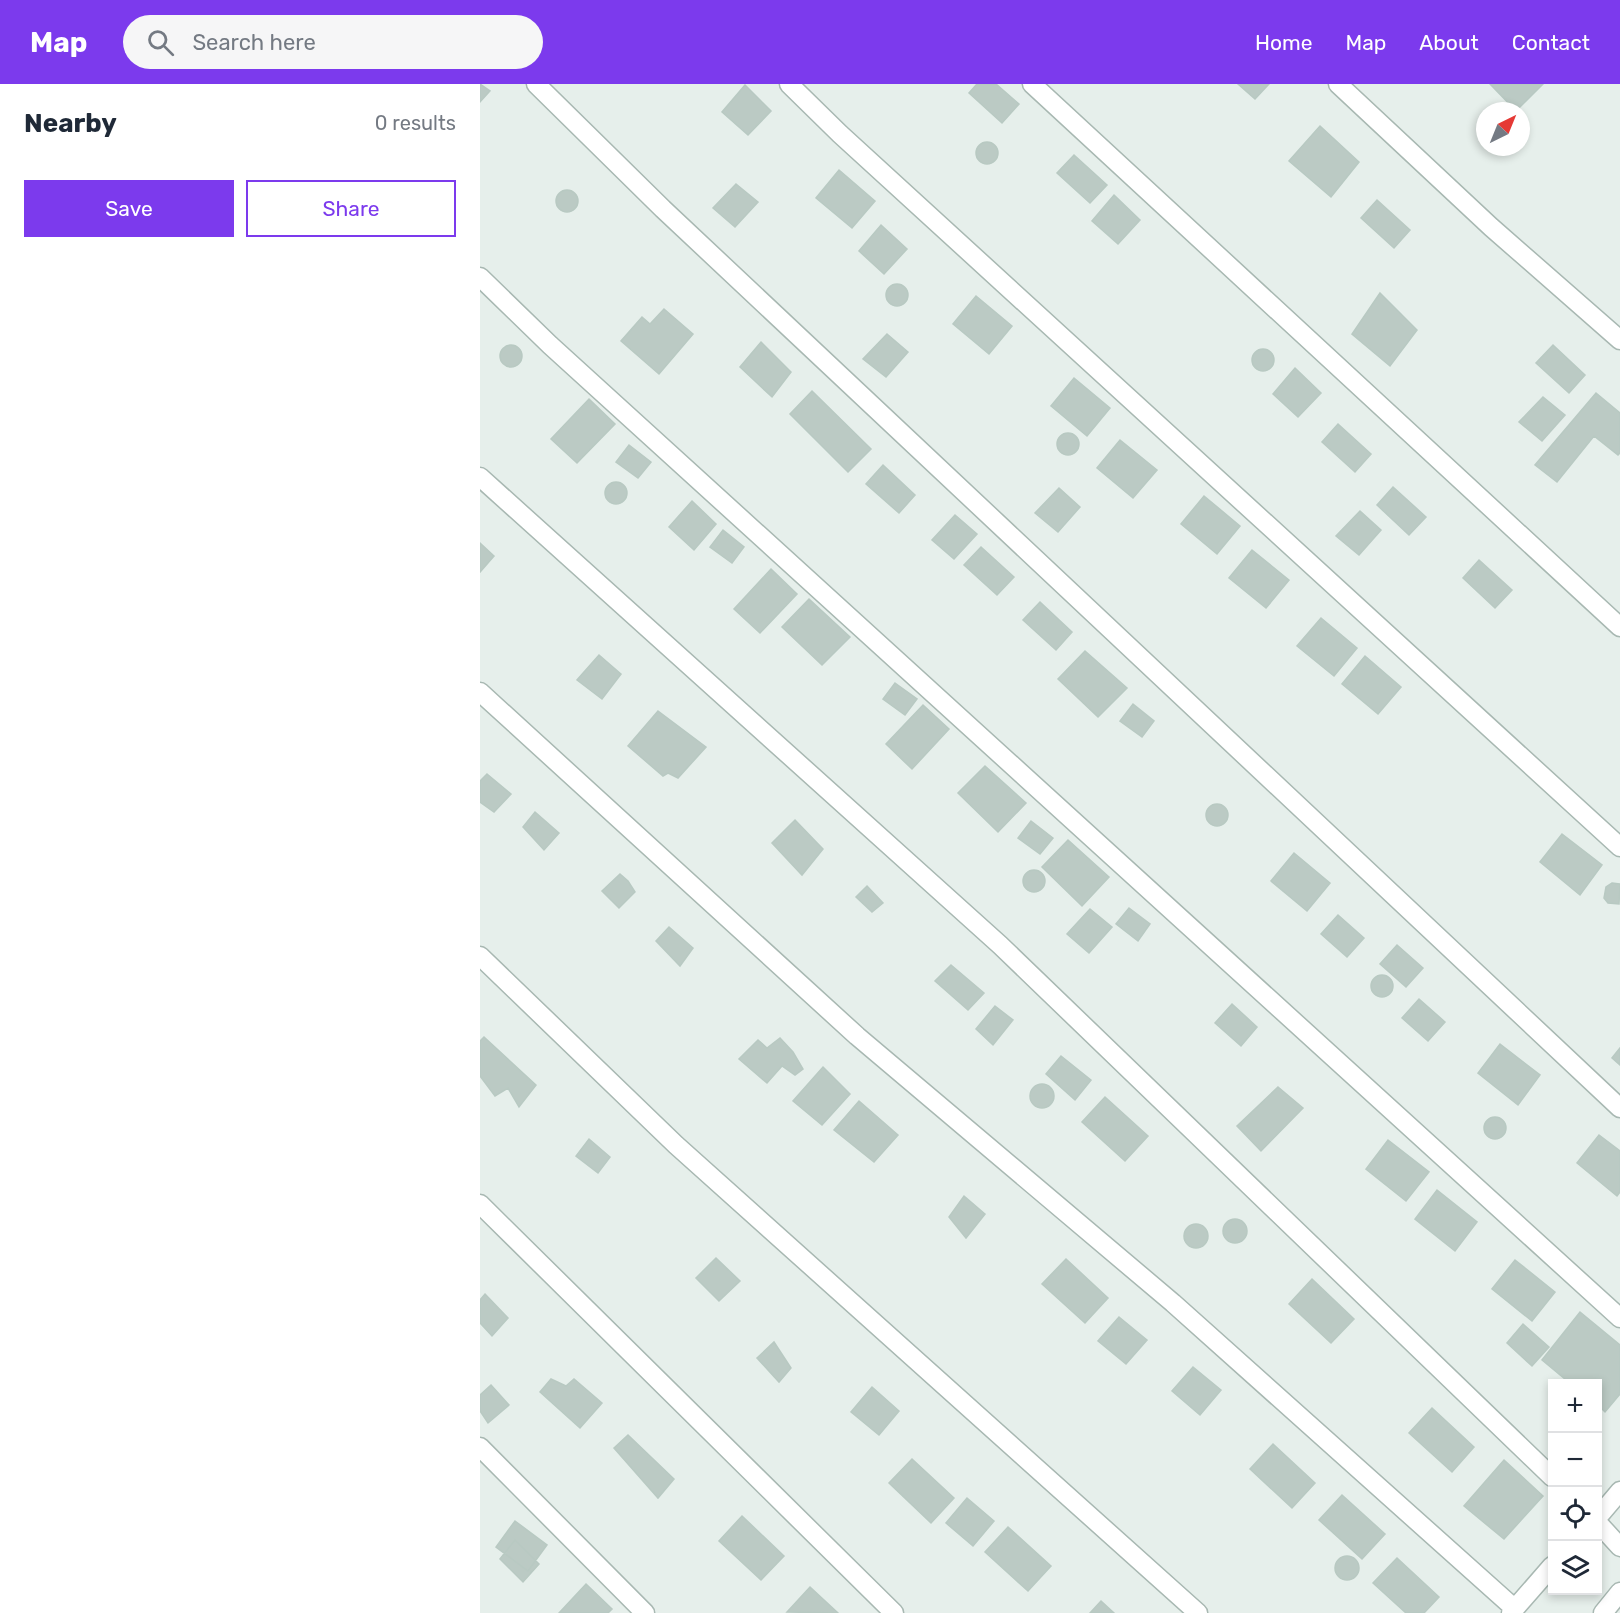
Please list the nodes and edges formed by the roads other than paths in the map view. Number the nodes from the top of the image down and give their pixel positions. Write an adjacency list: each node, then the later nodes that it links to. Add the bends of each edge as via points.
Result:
1 (536, 84): 12 (street, via 663,209)
2 (789, 84): 10 (street)
3 (1032, 84): 8 (street)
4 (1338, 84): 6 (street)
5 (480, 277): 14 (street, via 576,369)
6 (1620, 340)
7 (480, 477): 16 (street, via 1000,945)
8 (1620, 627)
9 (480, 692): 23 (street, via 857,1036 1173,1303)
10 (1620, 847)
11 (480, 956): 26 (street, via 676,1145)
12 (1620, 1108)
13 (480, 1204): 25 (street)
14 (1620, 1318)
15 (480, 1448): 24 (street)
16 (1548, 1473)
17 (1620, 1491): 18 (street)
18 (1602, 1512)
19 (1602, 1527): 20 (street)
20 (1620, 1547)
21 (1548, 1570): 23 (street)
22 (1620, 1592): 27 (street)
23 (1512, 1610)
24 (645, 1613)
25 (894, 1613)
26 (1198, 1613)
27 (1603, 1613)

